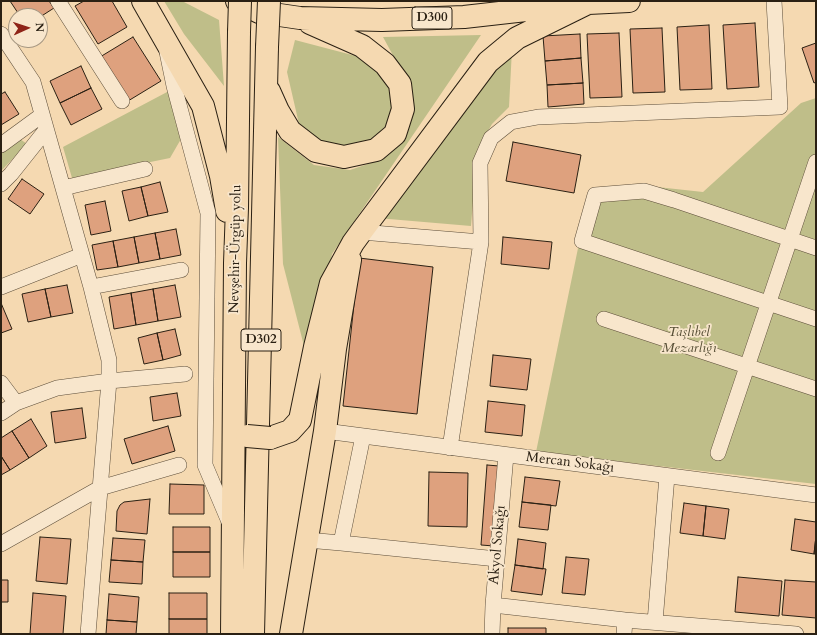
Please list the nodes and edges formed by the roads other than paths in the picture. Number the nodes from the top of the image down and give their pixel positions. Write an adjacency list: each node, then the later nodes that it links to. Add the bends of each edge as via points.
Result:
1 (58, 1): 13 (street)
2 (143, 1): 11 (highway)
3 (237, 1): 9 (highway, D300, via 259,12)
4 (240, 1): 26 (highway, Nevşehir-Ürgüp yolu / D302, bridge)
5 (269, 1): 12 (highway, Nevşehir-Ürgüp yolu / D302, bridge)
6 (629, 1): 8 (highway, D300)
7 (774, 1): 23 (street, via 780,107 538,117 511,122 491,138 480,163)
8 (588, 3): 9 (highway, D300, via 464,17 382,20); 21 (highway, via 517,38 488,62)
9 (300, 18): 12 (highway, via 362,46 385,64 400,84 403,109 395,134 376,150 363,153 344,157 316,151 290,131)
10 (1, 34): 14 (street, via 33,82)
11 (163, 35): 26 (highway, via 203,106 221,176); 50 (street, via 208,213 205,465)
12 (267, 85): 61 (highway, Nevşehir-Ürgüp yolu / D302)
13 (122, 101)
14 (42, 115): 15 (street); 16 (street)
15 (46, 130): 19 (street); 20 (street)
16 (1, 145)
17 (816, 162): 22 (street)
18 (145, 169): 20 (street)
19 (1, 184)
20 (63, 188): 25 (street)
21 (357, 237): 23 (street); 40 (highway, bridge, via 331,283 300,420 290,430 270,438); 41 (highway, via 335,349)
22 (790, 239): 24 (street); 30 (street); 30 (street, via 644,191 595,195 582,241)
23 (481, 242): 43 (street)
24 (816, 248)
25 (82, 255): 28 (street); 29 (street)
26 (235, 263): 40 (highway, Nevşehir-Ürgüp yolu / D302)
27 (181, 270): 29 (street)
28 (1, 287)
29 (91, 287): 35 (street, via 109,360)
30 (769, 304): 32 (street); 33 (street)
31 (604, 319): 33 (street)
32 (816, 320)
33 (748, 367): 37 (street); 44 (street)
34 (185, 374): 35 (street)
35 (110, 380): 38 (street, via 57,388); 48 (street)
36 (1, 383): 38 (street)
37 (816, 389)
38 (16, 403): 39 (street)
39 (1, 413)
40 (240, 429): 50 (highway, Nevşehir-Ürgüp yolu / D302)
41 (325, 431): 42 (street, Mercan Sokağı); 51 (highway)
42 (363, 436): 43 (street, Mercan Sokağı); 52 (street)
43 (450, 448): 45 (street, Mercan Sokağı)
44 (718, 453)
45 (506, 455): 47 (street, Mercan Sokağı); 54 (street, Akyol Sokağı)
46 (179, 465): 48 (street)
47 (667, 476): 49 (street, Mercan Sokağı); 56 (street)
48 (100, 488): 53 (street); 59 (street)
49 (816, 495)
50 (233, 531): 60 (highway, Nevşehir-Ürgüp yolu / D302)
51 (307, 540): 52 (street); 62 (highway)
52 (341, 543): 54 (street)
53 (1, 544)
54 (497, 559): 55 (street, Akyol Sokağı)
55 (493, 605): 57 (street); 63 (street, Akyol Sokağı)
56 (655, 622): 57 (street); 58 (street)
57 (624, 627)
58 (747, 632): 64 (street)
59 (88, 634)
60 (232, 634)
61 (253, 634)
62 (291, 634)
63 (492, 634)
64 (796, 634)

